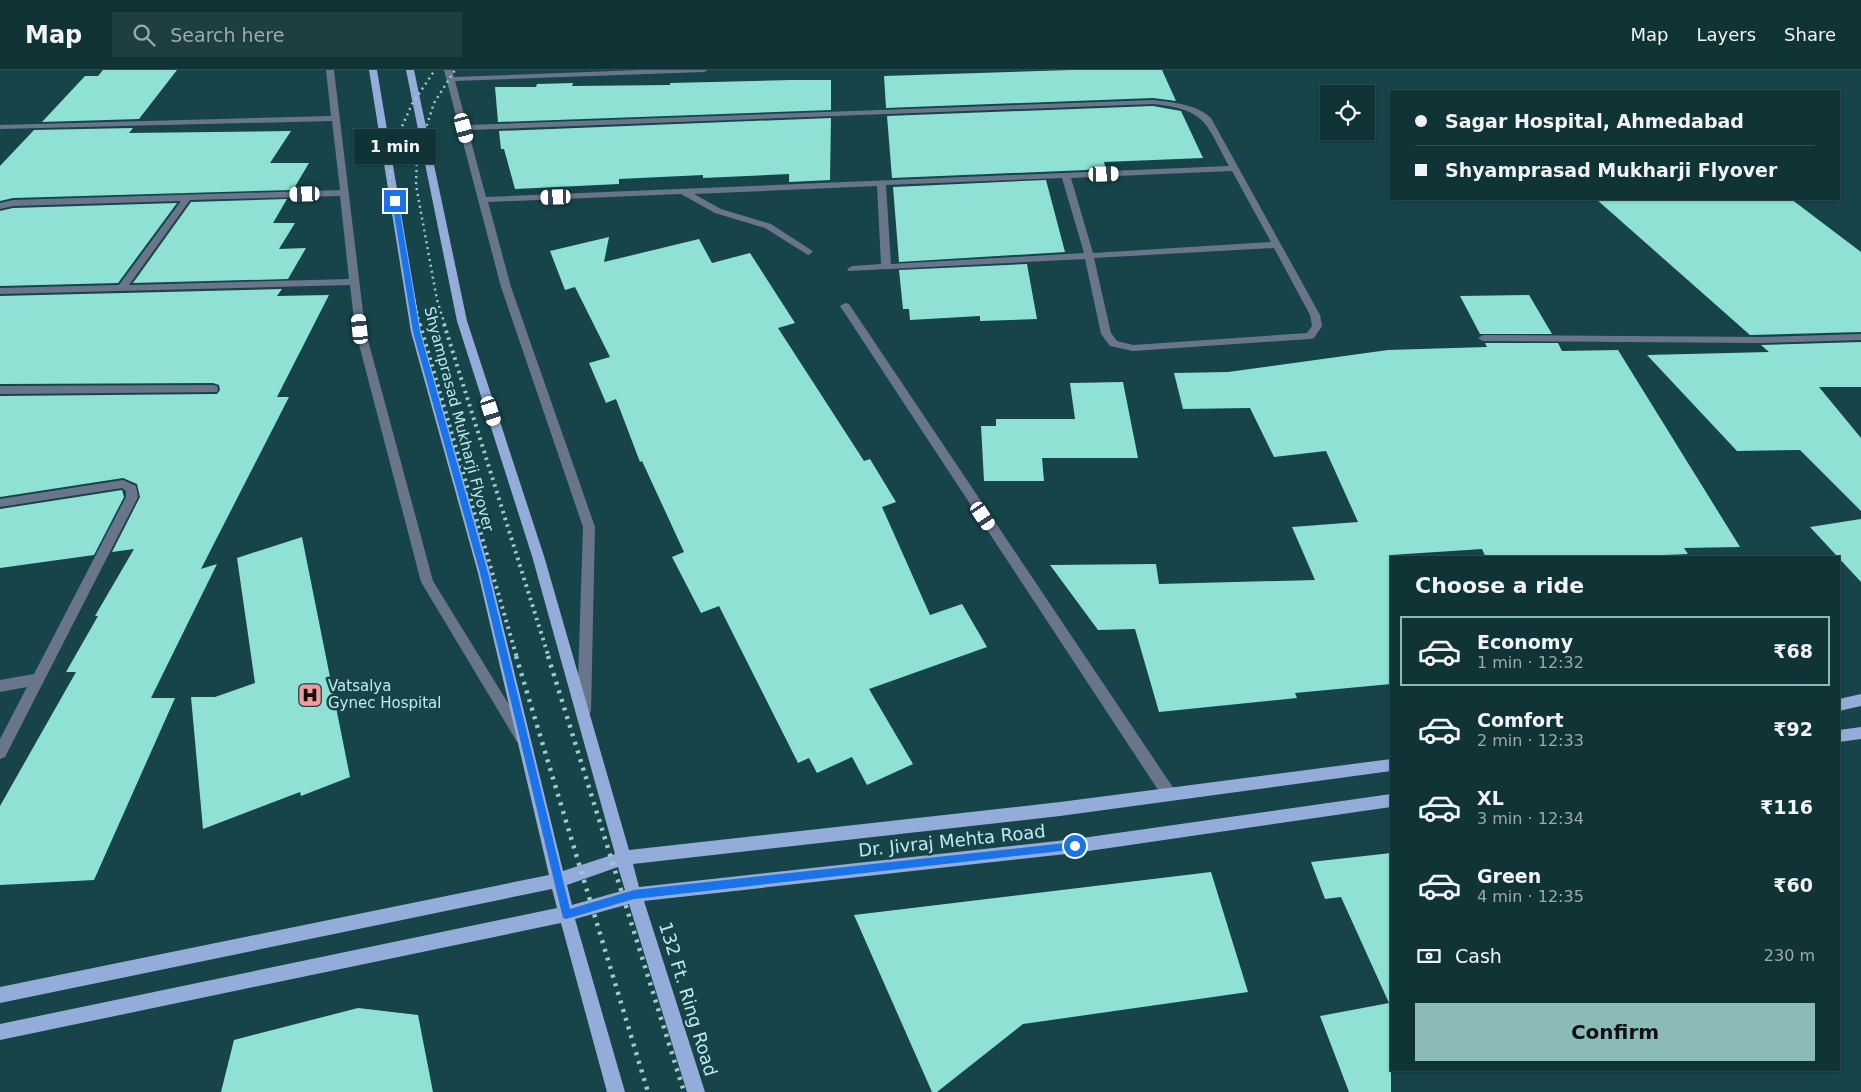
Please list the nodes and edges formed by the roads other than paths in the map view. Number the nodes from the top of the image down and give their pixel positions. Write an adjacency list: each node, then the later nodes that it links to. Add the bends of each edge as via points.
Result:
1 (330, 70): 6 (street)
2 (373, 70): 38 (main road, Shyamprasad Mukharji Flyover, via 416,332 484,573)
3 (410, 70): 35 (main road, Shyamprasad Mukharji Flyover, via 462,321 538,556)
4 (704, 70): 5 (street)
5 (449, 74): 8 (street)
6 (336, 118): 7 (street); 13 (street)
7 (0, 127)
8 (464, 128): 9 (street, via 1153,102 1193,109 1207,118); 15 (street)
9 (1234, 168): 10 (street); 17 (street)
10 (1066, 175): 11 (street); 19 (street)
11 (881, 183): 12 (street); 20 (street)
12 (684, 192): 15 (street); 18 (street, via 718,211 768,226)
13 (344, 193): 14 (street); 22 (street)
14 (187, 198): 16 (street); 23 (street)
15 (483, 200): 35 (street, via 506,287 589,527)
16 (0, 206)
17 (1276, 245): 19 (street); 19 (street, via 1315,315 1317,326 1310,336 1133,348 1114,344 1106,334)
18 (808, 252)
19 (1089, 256): 20 (street)
20 (886, 267): 21 (street)
21 (852, 269)
22 (355, 282): 23 (street); 38 (street, via 360,329 427,582)
23 (122, 288): 24 (street)
24 (0, 291)
25 (845, 306): 41 (street)
26 (1861, 337): 27 (street, via 1762,340)
27 (1483, 338)
28 (214, 389): 29 (street)
29 (0, 390)
30 (4, 502): 31 (street, via 123,484 132,489 132,497)
31 (39, 679): 32 (street); 39 (street)
32 (0, 686)
33 (1861, 700): 34 (main road)
34 (1840, 705)
35 (584, 716): 43 (main road, 132 Ft. Ring Road)
36 (1861, 733): 37 (main road)
37 (1840, 736)
38 (526, 744): 44 (main road)
39 (0, 754)
40 (1390, 765): 41 (main road)
41 (1169, 794): 43 (main road, via 1060,810)
42 (1390, 801): 45 (main road, Dr. Jivraj Mehta Road, via 1075,846)
43 (624, 858): 44 (main road); 45 (main road, 132 Ft. Ring Road)
44 (559, 880): 46 (main road); 47 (main road)
45 (634, 895): 46 (main road, Dr. Jivraj Mehta Road); 50 (main road, 132 Ft. Ring Road)
46 (566, 914): 48 (main road, Dr. Jivraj Mehta Road); 49 (main road)
47 (0, 995)
48 (0, 1032)
49 (616, 1092)
50 (696, 1092)

